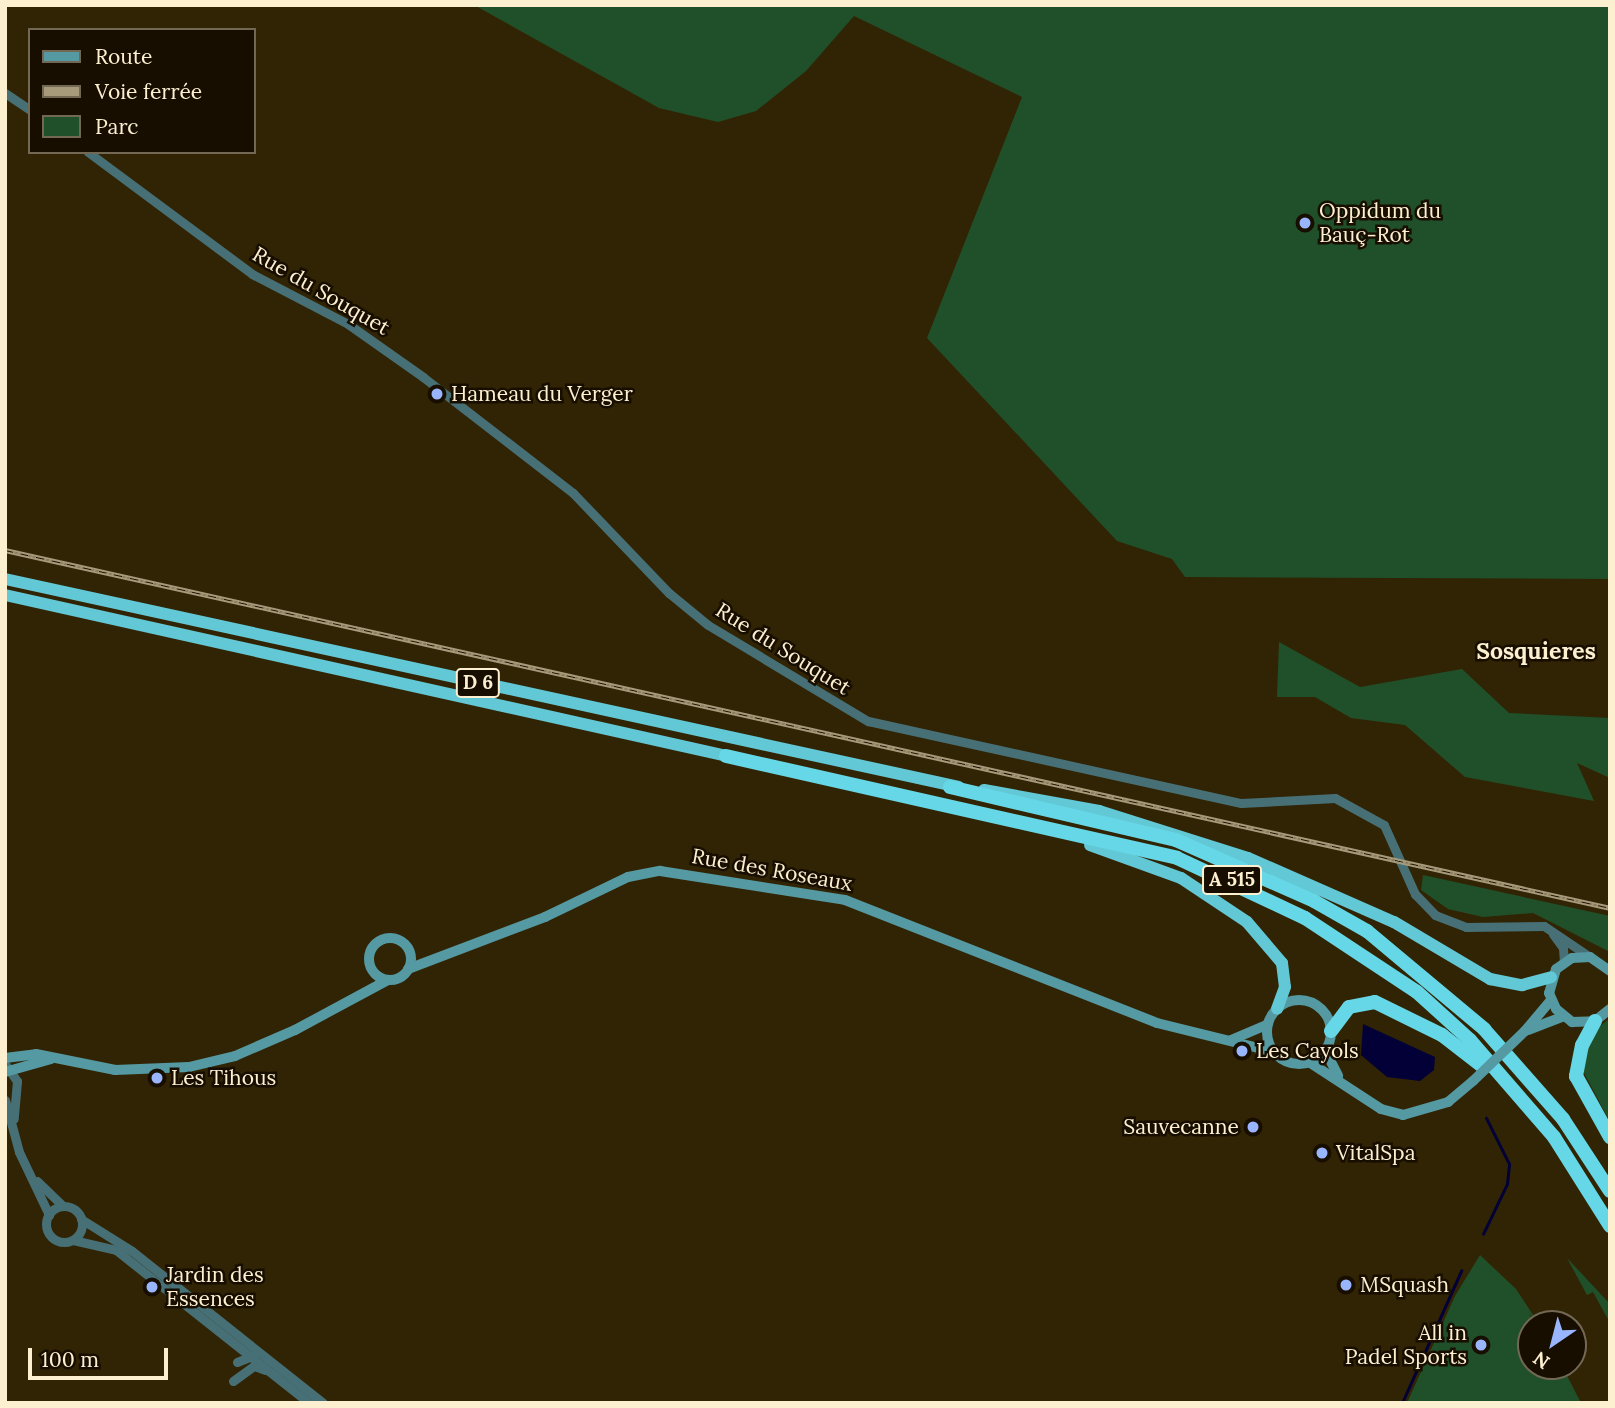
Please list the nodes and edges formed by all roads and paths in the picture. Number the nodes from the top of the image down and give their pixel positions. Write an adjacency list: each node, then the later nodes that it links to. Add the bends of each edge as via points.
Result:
1 (5, 93): 2 (street)
2 (28, 109)
3 (91, 154): 8 (street, Rue du Souquet, via 252,274 348,324 423,377 573,493 676,600 708,625 868,721 1241,803 1335,798 1384,825 1415,894 1435,915 1466,927)
4 (5, 579): 7 (highway, D 6)
5 (5, 594): 6 (highway, D 6)
6 (726, 756): 20 (highway, via 1004,821 1123,854 1181,878 1247,922 1282,963 1285,987); 40 (highway, A 515, via 1166,855 1294,912 1417,992 1470,1040 1554,1137)
7 (950, 787): 16 (highway, via 1023,794 1169,830 1327,890 1490,979 1522,985); 36 (highway, A 515, via 1176,840 1314,901 1367,931 1432,980 1519,1066)
8 (1544, 926): 10 (street); 11 (street, via 1559,940)
9 (411, 957): 12 (main road); 13 (main road); 15 (main road, via 399,940 378,942 369,961)
10 (1590, 957): 11 (main road); 14 (main road)
11 (1564, 962): 16 (main road)
12 (428, 964): 13 (main road, Rue des Roseaux); 26 (main road, Rue des Roseaux, via 628,877 660,871 845,900 1157,1023)
13 (408, 969): 17 (main road, Rue des Roseaux)
14 (1610, 971)
15 (375, 974): 17 (main road); 18 (main road)
16 (1551, 977): 19 (main road)
17 (388, 980): 18 (main road, Rue des Roseaux)
18 (371, 989): 30 (main road, Rue des Roseaux, via 248,1051 189,1067 115,1070 24,1053)
19 (1551, 1000): 22 (main road); 25 (main road)
20 (1277, 1009): 23 (main road); 24 (main road, via 1296,1000 1315,1005)
21 (1605, 1014): 22 (main road); 34 (highway, via 1582,1045 1576,1076)
22 (1562, 1017): 25 (main road)
23 (1268, 1025): 26 (main road); 28 (main road)
24 (1331, 1031): 27 (main road); 40 (highway, via 1349,1007 1367,1000 1457,1044 1534,1124)
25 (1525, 1031): 31 (main road, bridge, via 1448,1102 1403,1115 1381,1109)
26 (1231, 1041): 28 (main road, Rue des Roseaux)
27 (1325, 1050): 29 (main road); 31 (main road)
28 (1274, 1052): 29 (main road, via 1287,1062)
29 (1309, 1062): 31 (main road)
30 (7, 1066): 33 (street)
31 (1338, 1076)
32 (5, 1100): 33 (street)
33 (14, 1135): 35 (street)
34 (1610, 1137)
35 (30, 1175): 37 (street); 38 (street)
36 (1610, 1191)
37 (63, 1206): 38 (street); 39 (street)
38 (49, 1215): 41 (street, via 51,1237)
39 (81, 1219): 41 (street); 45 (street, via 132,1251)
40 (1610, 1228)
41 (73, 1240): 42 (street, via 116,1250)
42 (232, 1340): 43 (street); 44 (street)
43 (251, 1355): 44 (street); 45 (street, via 266,1356); 46 (street)
44 (237, 1362): 46 (street, via 233,1381 254,1366)
45 (283, 1368): 48 (street)
46 (272, 1373): 47 (street)
47 (309, 1403)
48 (323, 1403)

